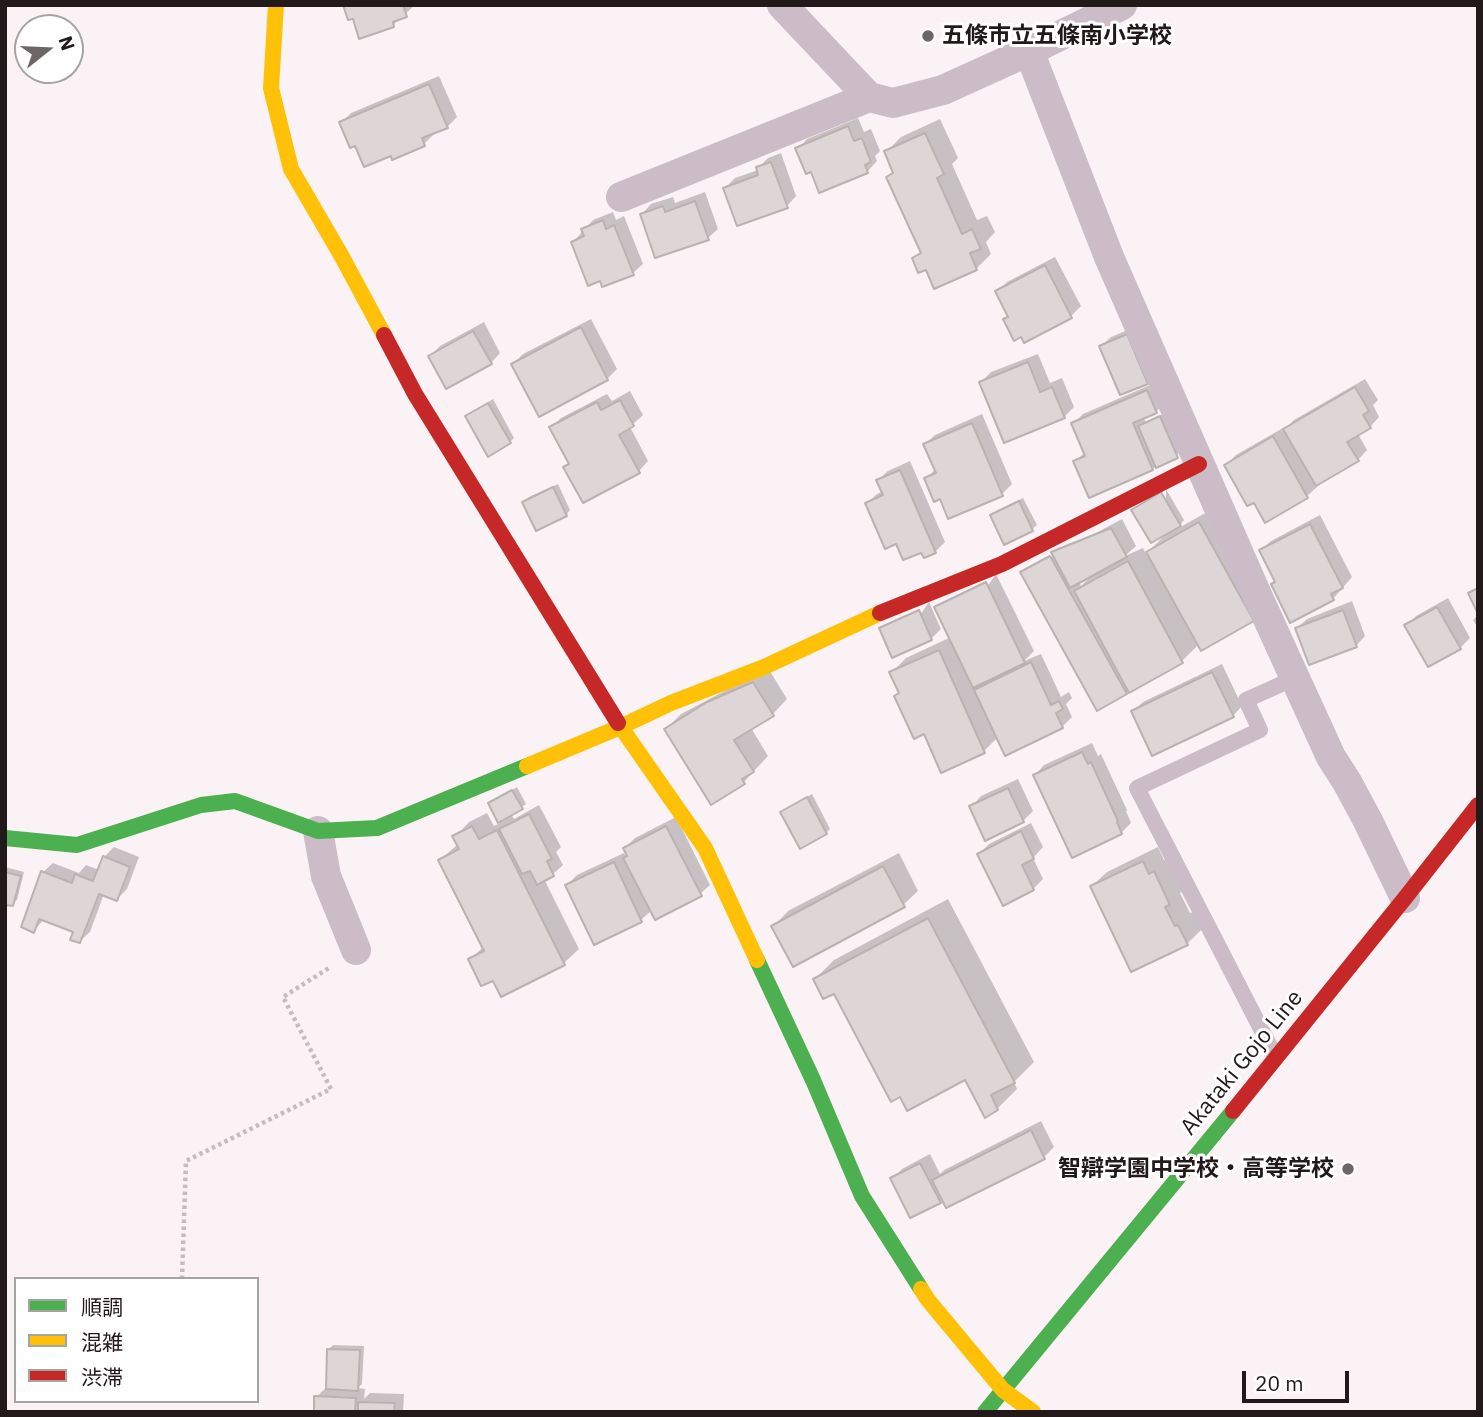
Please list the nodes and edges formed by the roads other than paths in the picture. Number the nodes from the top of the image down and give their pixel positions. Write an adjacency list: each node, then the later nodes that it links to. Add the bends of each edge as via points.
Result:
1 (276, 5): 9 (street, via 271,88 291,169 415,394)
2 (782, 5): 5 (street)
3 (1122, 5): 4 (street)
4 (1029, 51): 5 (street, via 943,90 893,103); 7 (street, via 1109,257)
5 (869, 97): 6 (street)
6 (621, 197)
7 (1199, 464): 8 (street); 9 (street, via 1002,564)
8 (1295, 678): 13 (street); 15 (lane, via 1246,700 1260,730 1137,788)
9 (620, 727): 11 (street, via 377,828); 16 (street, via 705,848 862,1196 928,1300)
10 (1478, 805): 13 (street, Akataki Gojo Line)
11 (318, 831): 12 (street, via 235,801 201,805 77,845); 14 (street, via 326,876)
12 (5, 838)
13 (1405, 898): 15 (street, Akataki Gojo Line)
14 (356, 950)
15 (1276, 1058): 16 (street, Akataki Gojo Line)
16 (1003, 1390): 17 (street, Akataki Gojo Line); 18 (street)
17 (985, 1412)
18 (1032, 1412)

